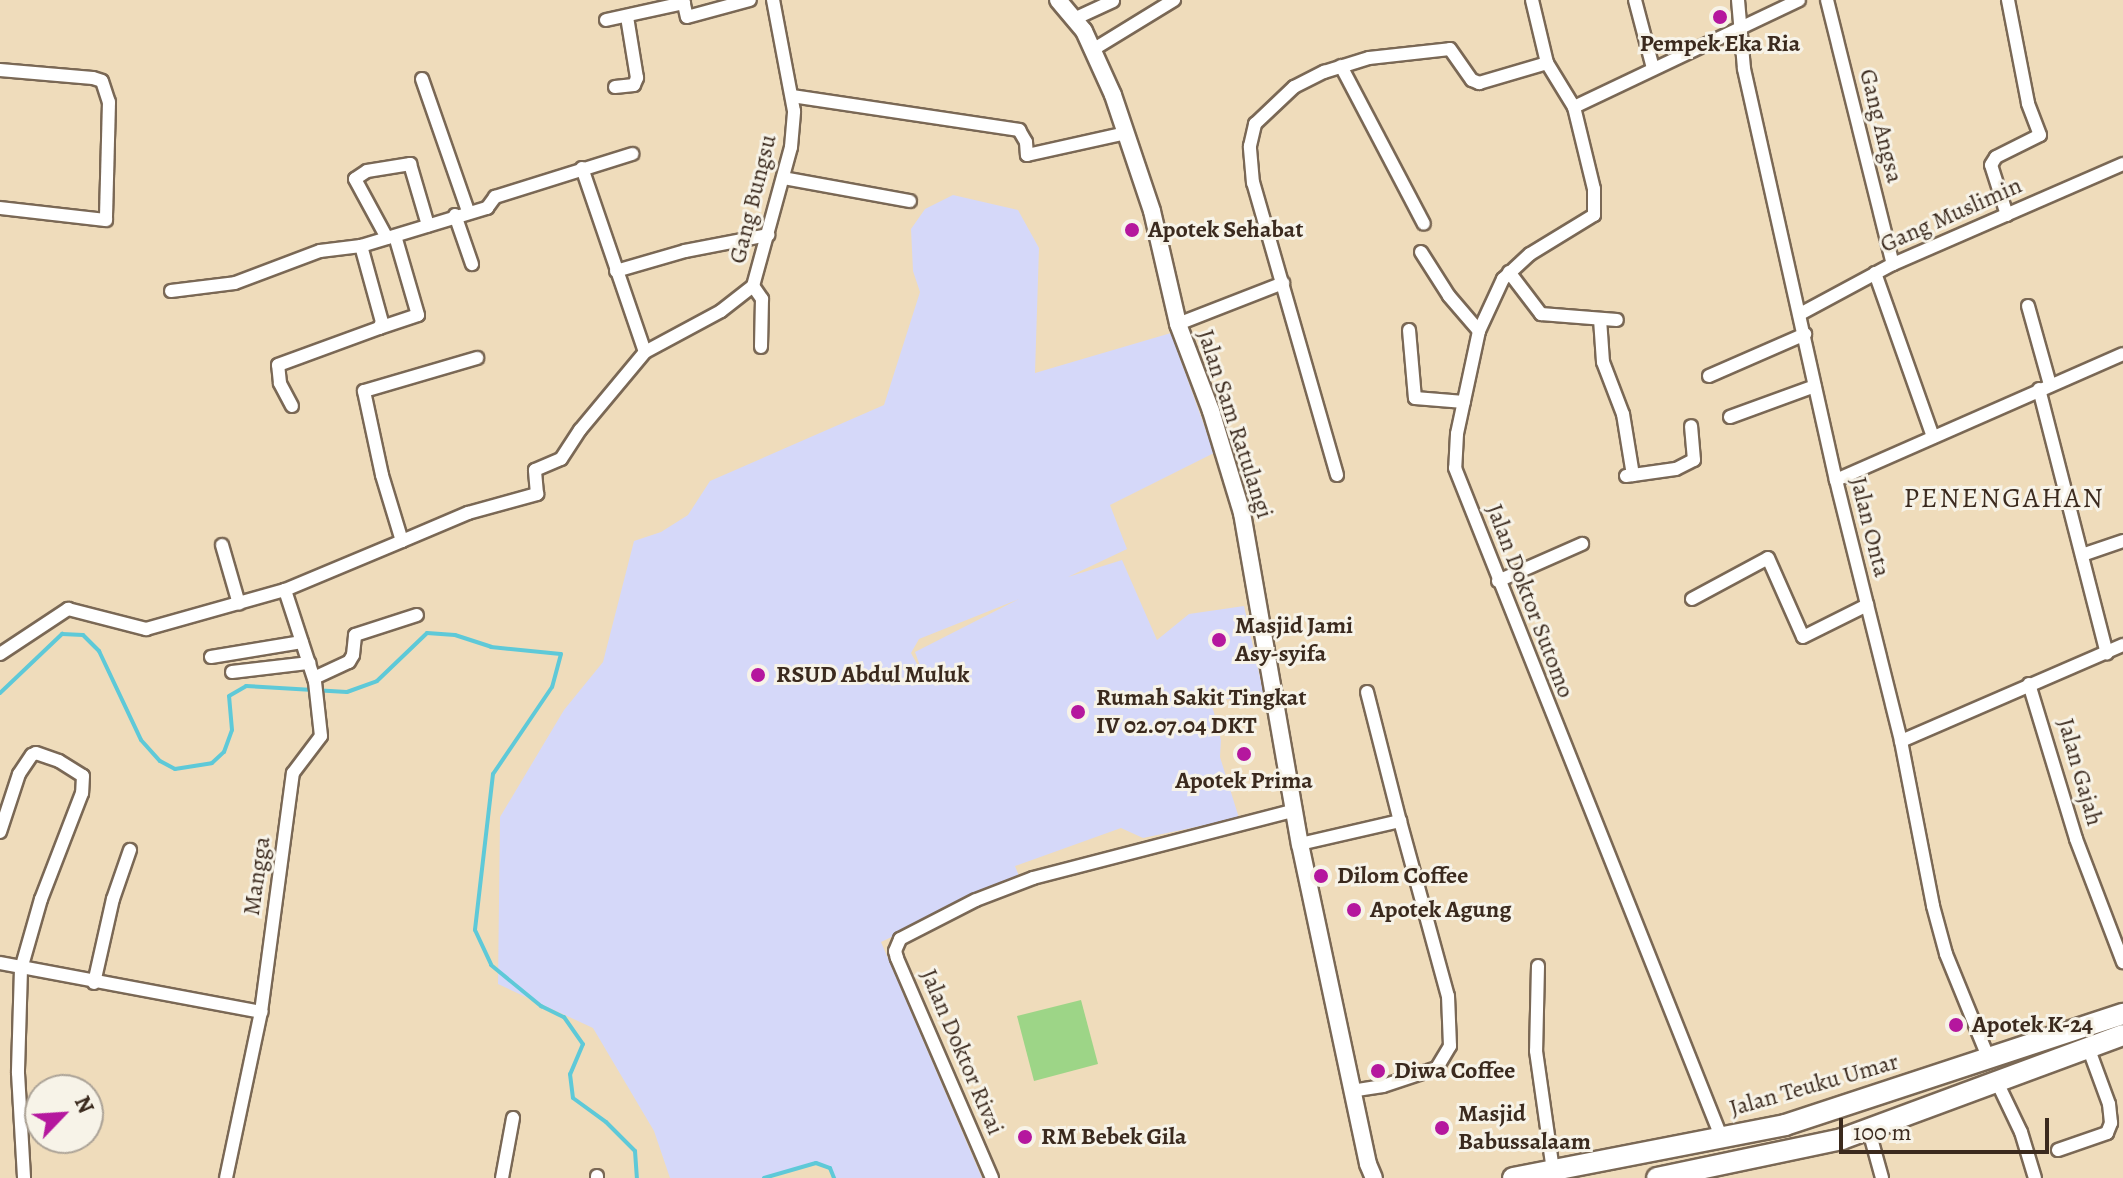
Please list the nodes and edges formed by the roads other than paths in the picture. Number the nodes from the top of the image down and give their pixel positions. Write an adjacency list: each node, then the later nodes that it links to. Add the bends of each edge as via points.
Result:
1 (750, 0): 12 (street, via 687,17)
2 (773, 0): 24 (street, Gang Bungsu)
3 (1058, 0): 14 (street, Jalan Sam Ratulangi)
4 (1174, 0): 17 (street)
5 (1532, 0): 18 (street)
6 (1635, 0): 20 (street)
7 (1738, 0): 16 (street, Jalan Onta)
8 (1799, 0): 16 (street)
9 (1827, 0): 42 (street, Gang Angsa)
10 (2008, 0): 34 (street, via 2028,103 2040,135 1996,157 1991,165)
11 (1113, 1): 14 (street)
12 (683, 2): 13 (street)
13 (627, 17): 15 (street); 23 (street, via 637,78 634,85)
14 (1074, 19): 17 (street, Jalan Sam Ratulangi)
15 (606, 20)
16 (1743, 26): 20 (street); 50 (street, Jalan Onta, via 1744,69)
17 (1094, 49): 26 (street, Jalan Sam Ratulangi)
18 (1547, 63): 19 (street, via 1479,83 1450,49 1443,48); 25 (street)
19 (1341, 66): 35 (street); 46 (street, via 1294,87 1255,124 1251,135 1253,183)
20 (1653, 68): 25 (street)
21 (0, 70): 32 (street, via 93,78 102,81 109,102 106,220)
22 (422, 79): 33 (street)
23 (615, 87)
24 (792, 96): 26 (street, via 1019,130 1027,155); 30 (street, Gang Bungsu, via 791,147)
25 (1574, 107): 44 (street, Jalan Doktor Sutomo, via 1594,189 1594,215)
26 (1126, 133): 53 (street, Jalan Sam Ratulangi, via 1152,211)
27 (632, 154): 29 (street)
28 (2123, 164): 34 (street, Gang Muslimin)
29 (582, 168): 33 (street, via 495,197 487,208); 43 (street)
30 (783, 178): 31 (street); 37 (street, Gang Bungsu)
31 (910, 201)
32 (0, 208)
33 (462, 213): 36 (street); 41 (street)
34 (2007, 215): 42 (street, Gang Muslimin)
35 (1424, 224)
36 (428, 225): 38 (street); 38 (street, via 410,164 367,171 355,179)
37 (768, 235): 43 (street); 47 (street, Gang Bungsu)
38 (391, 237): 39 (street); 54 (street, via 418,315)
39 (361, 246): 48 (street, via 320,251 235,283); 54 (street, via 381,309)
40 (1421, 252): 56 (street)
41 (472, 264)
42 (1893, 264): 45 (street, Gang Muslimin)
43 (616, 271): 59 (street)
44 (1509, 272): 51 (street, via 1537,313); 56 (street, Jalan Doktor Sutomo)
45 (1875, 273): 50 (street, Gang Muslimin); 69 (street)
46 (1283, 283): 53 (street); 70 (street)
47 (753, 286): 58 (street, via 762,299); 59 (street, Gang Bungsu, via 721,311)
48 (171, 291)
49 (2028, 306): 64 (street)
50 (1800, 314): 57 (street, Jalan Onta)
51 (1600, 319): 52 (street); 68 (street, via 1603,362 1623,414 1629,476 1676,469 1694,460)
52 (1617, 320)
53 (1178, 324): 94 (street, Jalan Sam Ratulangi, via 1242,513)
54 (379, 328): 66 (street, via 278,365)
55 (1409, 330): 65 (street, via 1415,398)
56 (1479, 331): 65 (street, Jalan Doktor Sutomo)
57 (1805, 334): 62 (street); 63 (street, Jalan Onta)
58 (761, 347)
59 (645, 352): 72 (street, Gang Bungsu, via 561,459 535,470 537,494 468,513)
60 (2123, 354): 64 (street)
61 (477, 358): 72 (street, via 364,391)
62 (1709, 376)
63 (1815, 386): 67 (street); 71 (street, Jalan Onta)
64 (2045, 387): 69 (street); 76 (street)
65 (1464, 402): 77 (street, Jalan Doktor Sutomo, via 1455,468)
66 (292, 406)
67 (1730, 417)
68 (1691, 426)
69 (1933, 437): 71 (street)
70 (1337, 475)
71 (1836, 480): 81 (street, Jalan Onta)
72 (402, 541): 78 (street)
73 (2123, 541): 76 (street)
74 (1582, 544): 77 (street)
75 (222, 545): 80 (street)
76 (2082, 555): 85 (street)
77 (1498, 581): 113 (street, Jalan Doktor Sutomo)
78 (285, 590): 80 (street); 83 (street, Mangga)
79 (1692, 599): 81 (street, via 1768,558 1803,637)
80 (239, 604): 86 (street, via 146,629 68,609)
81 (1867, 605): 93 (street, Jalan Onta)
82 (417, 615): 90 (street, via 355,635 349,662)
83 (302, 642): 87 (street); 88 (street, Mangga)
84 (2123, 645): 85 (street)
85 (2107, 653): 91 (street)
86 (0, 654)
87 (211, 657)
88 (309, 663): 89 (street); 90 (street, Mangga)
89 (232, 672)
90 (314, 680): 104 (street, Mangga, via 321,736 293,773)
91 (2029, 684): 93 (street); 99 (street, Jalan Gajah, via 2076,839)
92 (1367, 692): 95 (street)
93 (1901, 741): 108 (street, Jalan Onta, via 1946,954)
94 (1295, 810): 97 (street, Jalan Sam Ratulangi); 121 (street, Jalan Doktor Rivai, via 1033,878 976,900 897,943 897,958)
95 (1400, 821): 97 (street); 110 (street, via 1448,996 1450,1046 1437,1068)
96 (0, 832): 102 (street, via 19,774 36,753 78,770 85,784)
97 (1300, 844): 110 (street, Jalan Sam Ratulangi)
98 (130, 850): 103 (street)
99 (2123, 962)
100 (0, 963): 102 (street)
101 (1538, 966): 115 (street, via 1536,1051)
102 (21, 969): 103 (street); 118 (street, via 18,1073)
103 (94, 983): 104 (street)
104 (261, 1012): 119 (street, Mangga)
105 (2123, 1014): 108 (highway, Jalan Teuku Umar)
106 (2123, 1035): 107 (highway)
107 (2088, 1047): 109 (highway); 114 (street, via 2111,1123 2107,1133)
108 (1988, 1057): 113 (highway, Jalan Teuku Umar, via 1809,1118)
109 (1997, 1082): 112 (highway); 125 (street)
110 (1353, 1091): 117 (street, Jalan Sam Ratulangi)
111 (513, 1118): 120 (street)
112 (1869, 1131): 116 (highway); 124 (street)
113 (1722, 1139): 115 (highway, Jalan Teuku Umar)
114 (2058, 1150)
115 (1553, 1171): 122 (highway, Jalan Teuku Umar)
116 (1714, 1172): 123 (highway)
117 (1369, 1173)
118 (24, 1178)
119 (226, 1178)
120 (502, 1178)
121 (992, 1178)
122 (1513, 1178)
123 (1657, 1178)
124 (1882, 1178)
125 (2035, 1178)

